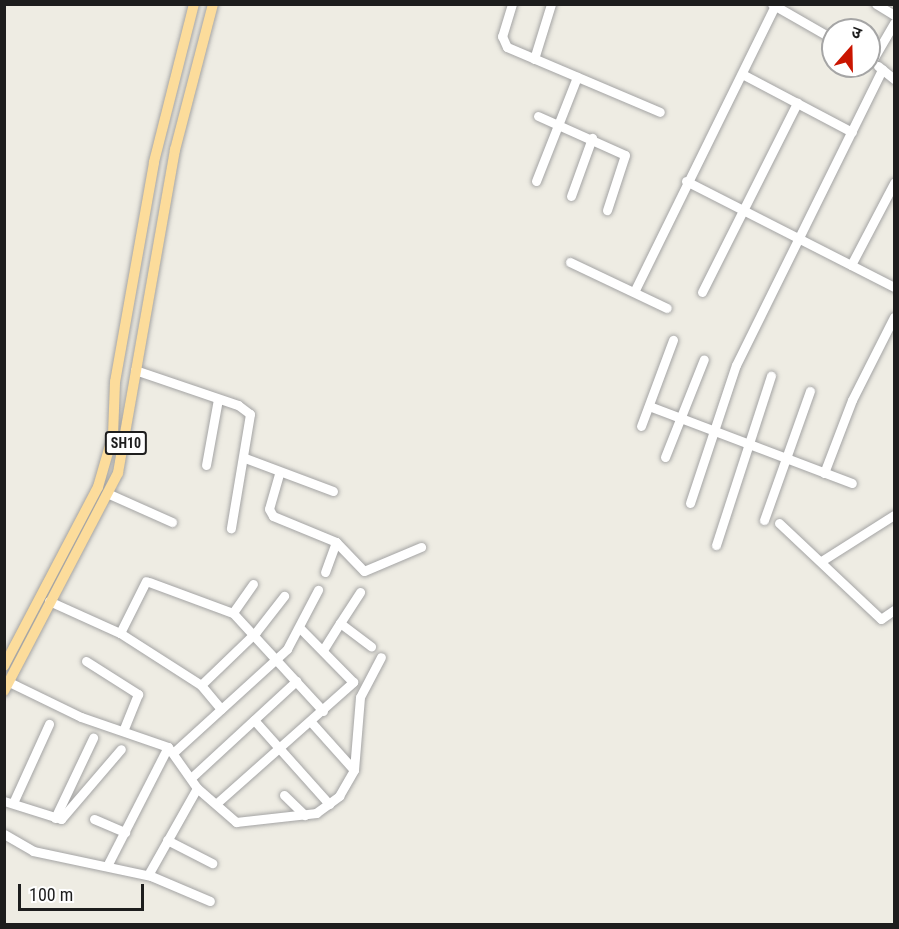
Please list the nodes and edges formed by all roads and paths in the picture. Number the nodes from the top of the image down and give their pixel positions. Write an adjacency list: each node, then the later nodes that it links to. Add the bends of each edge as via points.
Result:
1 (194, 4): 75 (main road, SH10, via 150,185 115,382 113,435 98,487)
2 (213, 4): 38 (main road, SH10, via 174,150)
3 (512, 4): 11 (street, via 504,43)
4 (551, 4): 11 (street)
5 (876, 4): 7 (street)
6 (774, 5): 9 (street); 13 (street)
7 (894, 15)
8 (894, 23): 10 (street)
9 (821, 32)
10 (881, 44)
11 (534, 59): 14 (street)
12 (882, 69): 15 (street); 20 (street)
13 (744, 75): 16 (street); 23 (street)
14 (578, 77): 17 (street); 19 (street)
15 (894, 80)
16 (797, 103): 20 (street); 26 (street)
17 (660, 112)
18 (538, 116): 19 (street)
19 (559, 123): 21 (street); 22 (street)
20 (852, 132): 28 (street)
21 (592, 138): 25 (street); 27 (street, via 625,155)
22 (536, 181)
23 (686, 181): 26 (street); 32 (street)
24 (894, 183): 30 (street)
25 (571, 196)
26 (743, 209): 28 (street); 33 (street)
27 (606, 210)
28 (798, 238): 30 (street); 45 (street, via 736,365)
29 (570, 262): 32 (street)
30 (851, 265): 31 (street)
31 (894, 287)
32 (634, 292): 34 (street)
33 (702, 292)
34 (667, 308)
35 (894, 317): 51 (street, via 852,400)
36 (673, 340): 42 (street)
37 (704, 359): 43 (street)
38 (135, 370): 41 (street); 55 (main road, SH10, via 122,459)
39 (771, 376): 46 (street)
40 (810, 391): 49 (street)
41 (218, 399): 48 (street, via 250,414); 50 (street)
42 (649, 406): 43 (street); 44 (street)
43 (678, 417): 45 (street); 47 (street)
44 (641, 426)
45 (711, 430): 46 (street); 56 (street)
46 (748, 444): 49 (street); 63 (street)
47 (665, 457)
48 (245, 458): 52 (street); 61 (street)
49 (786, 459): 51 (street); 58 (street)
50 (206, 465)
51 (824, 473): 53 (street)
52 (279, 474): 54 (street); 62 (street, via 269,509 273,516)
53 (852, 483)
54 (333, 491)
55 (109, 494): 59 (street); 71 (main road, SH10)
56 (690, 503)
57 (894, 515): 65 (street)
58 (764, 520)
59 (172, 522)
60 (779, 523): 65 (street)
61 (231, 528)
62 (336, 542): 64 (street, via 364,571); 66 (street)
63 (716, 545)
64 (421, 547)
65 (823, 560): 72 (street, via 880,619)
66 (325, 572)
67 (253, 584): 73 (street)
68 (318, 590): 76 (street)
69 (360, 592): 74 (street)
70 (284, 596): 78 (street)
71 (49, 601): 75 (main road, SH10); 77 (street)
72 (894, 610)
73 (233, 614): 77 (street, via 148,582); 78 (street)
74 (340, 623): 79 (street); 80 (street)
75 (31, 626): 84 (main road, SH10); 87 (main road, SH10)
76 (300, 628): 80 (street); 82 (street)
77 (120, 633): 86 (street)
78 (256, 633): 82 (street); 86 (street)
79 (371, 646)
80 (323, 650): 89 (street, via 353,682)
81 (381, 657): 98 (street, via 360,697)
82 (276, 658): 85 (street); 88 (street)
83 (86, 661): 93 (street, via 138,693)
84 (4, 666)
85 (296, 681): 89 (street); 90 (street)
86 (201, 685): 88 (street)
87 (7, 686): 93 (street, via 81,717)
88 (221, 709): 97 (street)
89 (323, 711): 91 (street)
90 (254, 720): 96 (street); 99 (street)
91 (311, 722): 96 (street); 98 (street)
92 (50, 724): 102 (street)
93 (124, 729): 97 (street)
94 (93, 738): 106 (street)
95 (120, 749): 106 (street, via 62,818)
96 (282, 749): 103 (street); 104 (street)
97 (171, 750): 99 (street); 108 (street)
98 (354, 770): 104 (street)
99 (192, 777): 100 (street)
100 (197, 788): 103 (street); 110 (street)
101 (284, 795): 105 (street)
102 (9, 802): 106 (street)
103 (218, 802): 105 (street, via 236,822)
104 (329, 804): 105 (street)
105 (305, 815)
106 (55, 818)
107 (94, 819): 108 (street)
108 (125, 832): 112 (street)
109 (4, 834): 112 (street, via 33,851)
110 (167, 840): 111 (street); 113 (street)
111 (212, 862)
112 (108, 864): 113 (street)
113 (148, 875): 114 (street)
114 (210, 901)

